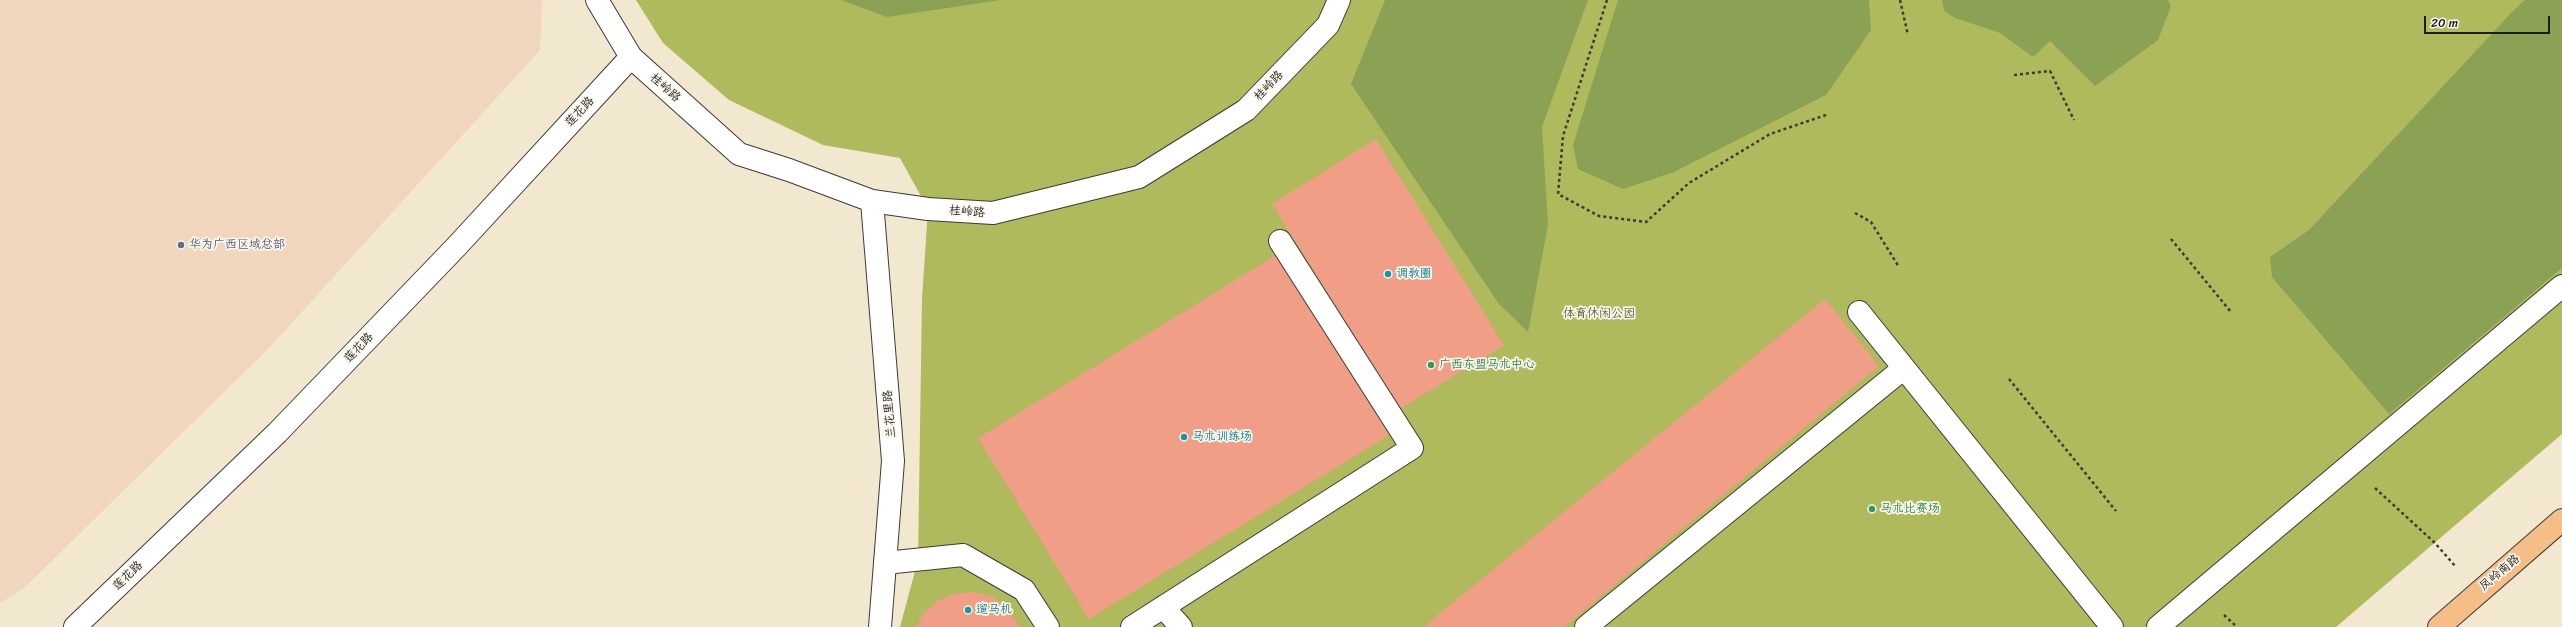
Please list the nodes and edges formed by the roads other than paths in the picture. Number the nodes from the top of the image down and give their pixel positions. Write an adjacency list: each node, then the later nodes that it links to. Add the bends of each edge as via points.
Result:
1 (597, 0): 3 (street, 桂岭路)
2 (1339, 0): 4 (street, 桂岭路, via 1328,25 1246,110 1139,177 992,213 928,209)
3 (630, 57): 4 (street, 桂岭路, via 739,154); 12 (street, 莲花路, via 456,247 277,433)
4 (872, 201): 10 (street, 兰花里路, via 894,461)
5 (1280, 241): 11 (street, via 1412,448)
6 (2562, 286): 19 (street)
7 (1859, 312): 8 (street)
8 (1904, 368): 17 (street); 18 (street)
9 (2562, 520): 20 (main road, 凤岭南路)
10 (885, 563): 13 (street, 兰花里路); 14 (street, via 963,554 1024,590)
11 (1163, 607): 15 (street); 16 (street)
12 (75, 627)
13 (880, 627)
14 (1048, 627)
15 (1132, 627)
16 (1180, 627)
17 (1586, 627)
18 (2112, 627)
19 (2158, 627)
20 (2439, 627)

